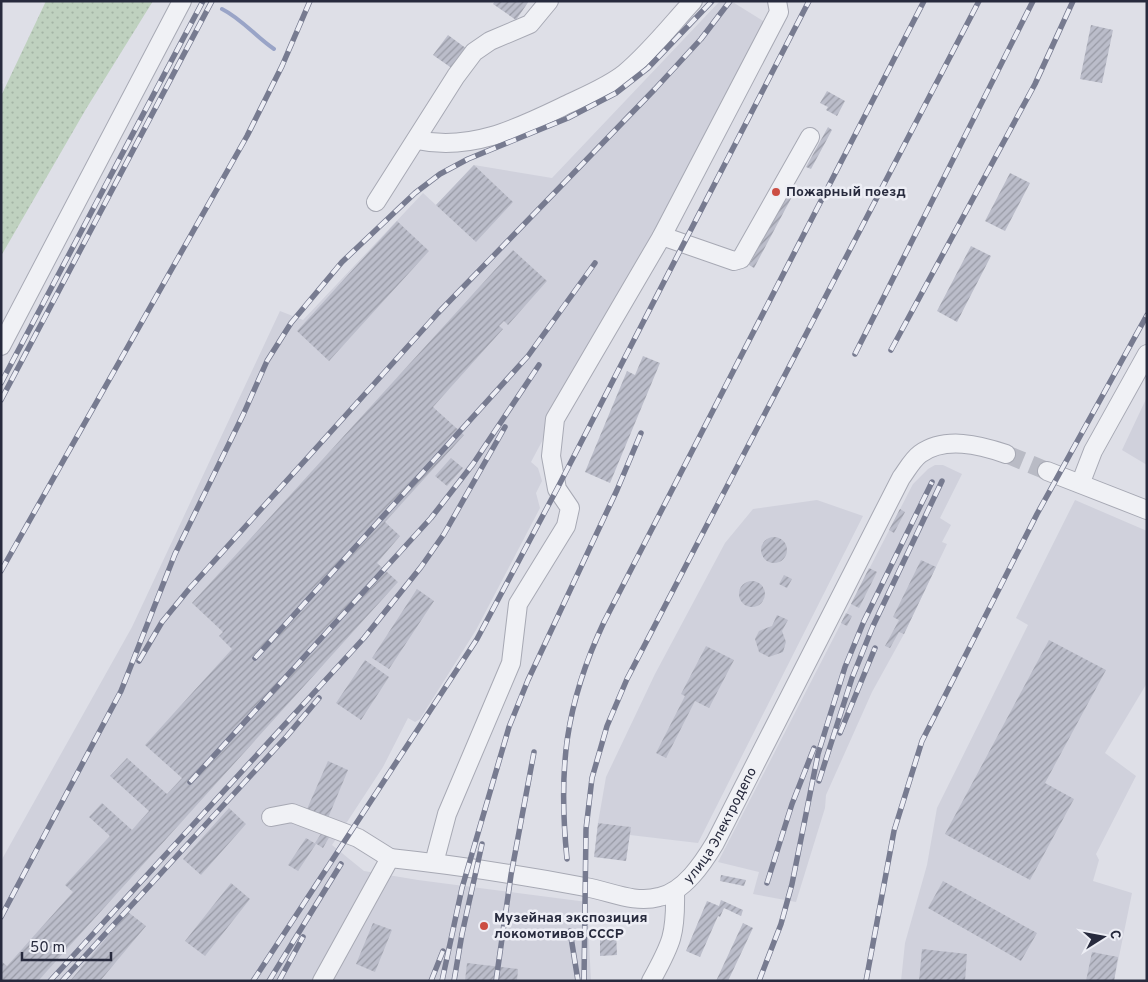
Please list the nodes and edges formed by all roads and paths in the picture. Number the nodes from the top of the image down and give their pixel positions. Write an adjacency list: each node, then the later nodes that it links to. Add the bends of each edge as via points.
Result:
1 (182, 1): 9 (street)
2 (549, 1): 6 (street, via 530,24 490,41 474,52)
3 (693, 1): 6 (street, via 626,73 592,92 494,136 456,144)
4 (777, 1): 8 (street, via 779,12)
5 (810, 137): 8 (street, via 740,259 734,261)
6 (417, 140): 7 (street)
7 (376, 202)
8 (662, 236): 17 (street, via 555,419 551,456 557,489 570,508 566,526 518,604 511,663 447,814)
9 (1, 346)
10 (1147, 354): 13 (street, via 1093,451)
11 (1006, 454): 18 (street, улица Электродепо, via 972,445 943,445 925,452 911,464 896,487 715,843 696,870)
12 (1047, 471): 13 (street)
13 (1081, 482): 14 (street)
14 (1147, 510)
15 (271, 817): 16 (street, via 292,813 358,838)
16 (390, 858): 17 (street, улица Электродепо); 19 (street)
17 (434, 862): 18 (street, улица Электродепо, via 633,898 660,897)
18 (675, 890): 20 (street, via 671,943)
19 (322, 981)
20 (651, 981)

